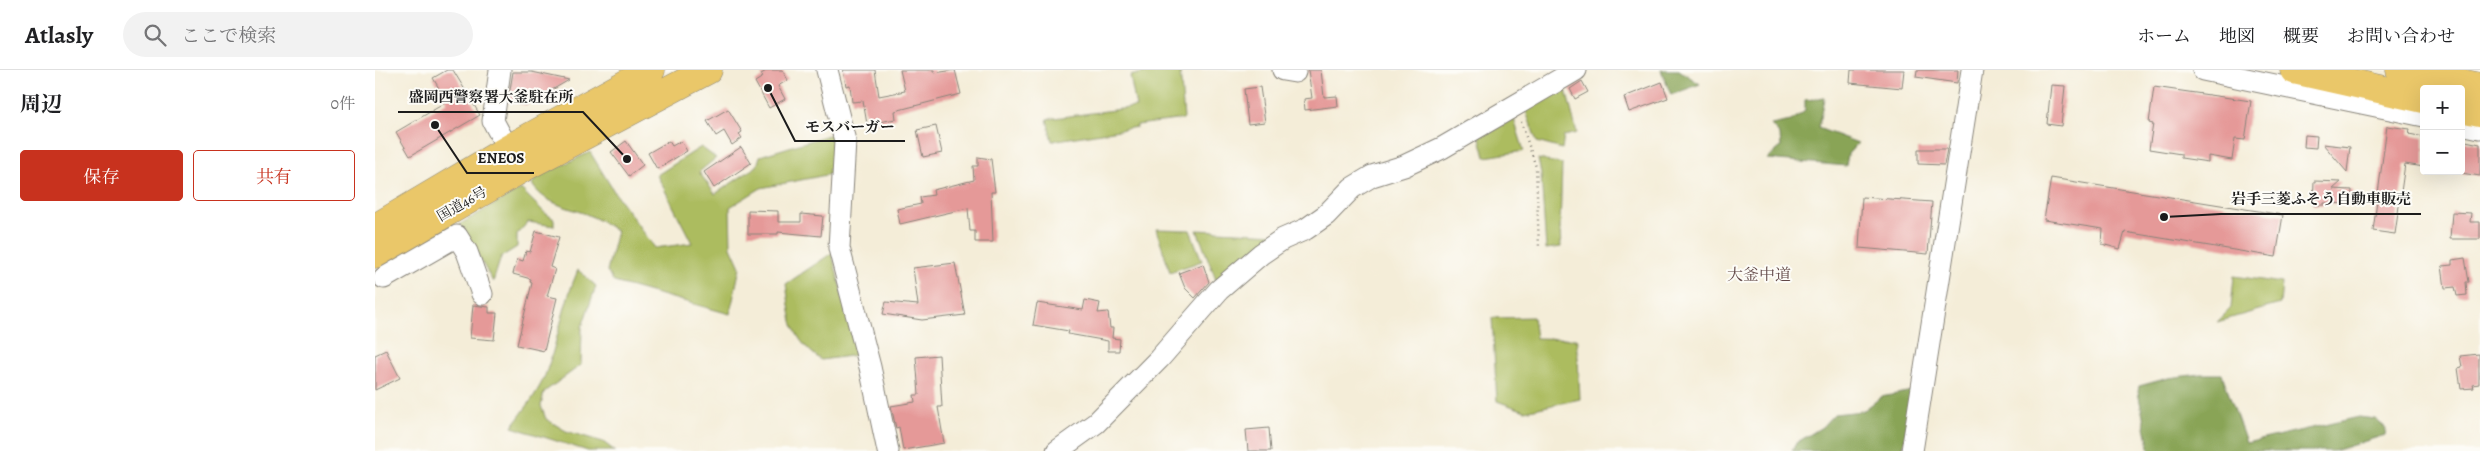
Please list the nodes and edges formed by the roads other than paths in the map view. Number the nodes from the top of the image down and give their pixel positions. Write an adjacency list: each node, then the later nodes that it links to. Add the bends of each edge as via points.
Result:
1 (500, 70): 17 (street, via 493,121)
2 (651, 70): 17 (highway, 国道46号)
3 (708, 70): 18 (highway, 国道46号, via 525,167)
4 (827, 70): 22 (street, via 845,141 839,248 870,367)
5 (1576, 70): 23 (street, via 1442,148 1404,166 1372,176 1353,188 1326,215 1261,254 1219,290 1159,359 1096,423)
6 (1972, 70): 24 (street)
7 (2203, 70): 14 (street)
8 (2294, 70): 11 (highway)
9 (2400, 70): 10 (highway)
10 (2480, 87)
11 (2420, 98)
12 (2465, 109): 13 (highway)
13 (2480, 112)
14 (2420, 115)
15 (2465, 125): 16 (street)
16 (2480, 128)
17 (508, 149): 19 (highway, 国道46号)
18 (452, 224): 20 (highway, 国道46号); 21 (street, via 467,252)
19 (375, 228)
20 (377, 269)
21 (482, 294)
22 (887, 451)
23 (1057, 451)
24 (1912, 451)

